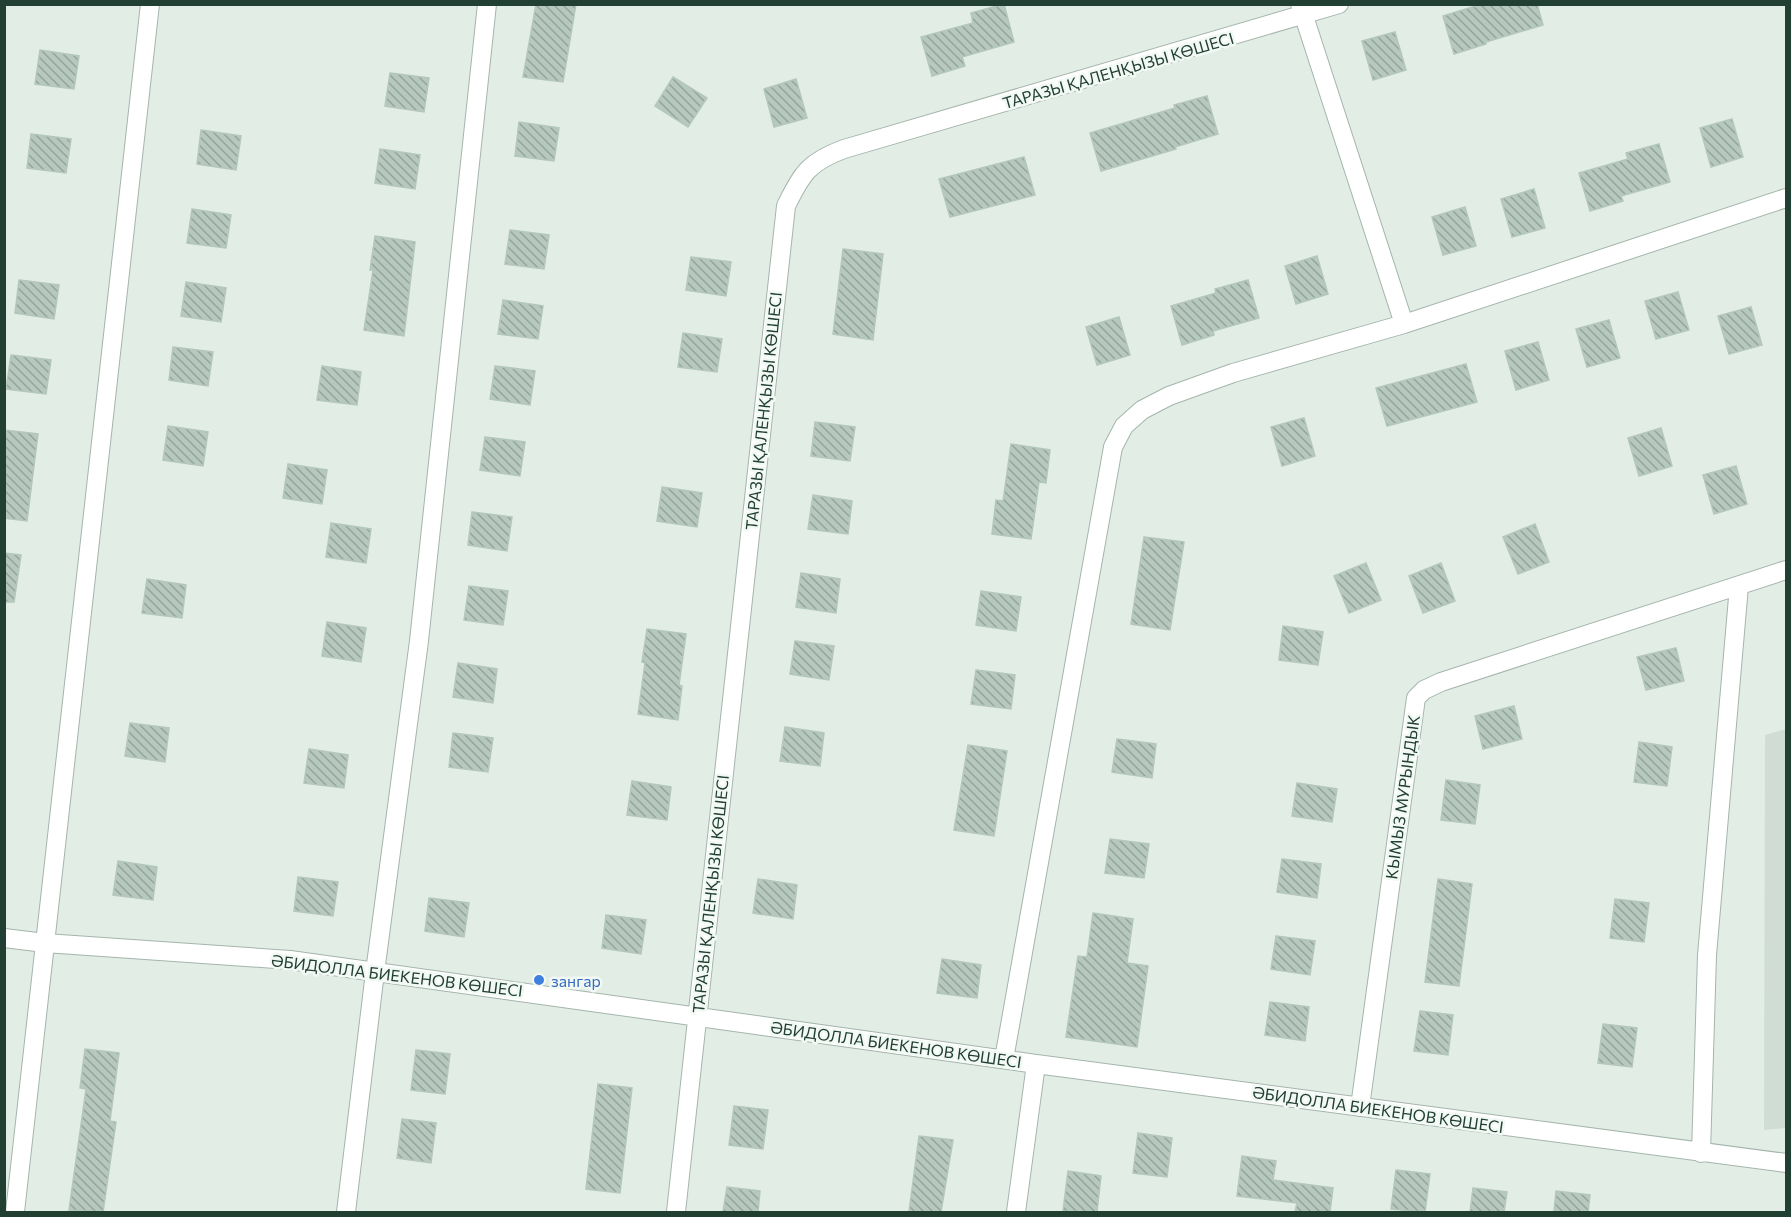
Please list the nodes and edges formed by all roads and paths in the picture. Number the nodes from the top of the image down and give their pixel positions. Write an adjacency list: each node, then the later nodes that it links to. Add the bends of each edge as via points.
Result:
1 (150, 4): 10 (street)
2 (487, 4): 11 (street, via 419,641)
3 (1338, 4): 4 (street, ТАРАЗЫ ҚАЛЕНҚЫЗЫ КӨШЕСІ)
4 (1302, 10): 6 (street); 12 (street, ТАРАЗЫ ҚАЛЕНҚЫЗЫ КӨШЕСІ, via 844,149 823,157 796,185 786,206)
5 (1786, 198): 6 (street)
6 (1404, 324): 13 (street, via 1180,392 1142,411 1124,426 1113,447)
7 (1786, 570): 8 (street, КЫМЫЗ МУРЫНДЫК)
8 (1739, 586): 15 (street, КЫМЫЗ МУРЫНДЫК, via 1441,682 1416,698); 16 (street, via 1707,955)
9 (4, 938): 10 (street, ӘБИДОЛЛА БИЕКЕНОВ КӨШЕСІ)
10 (45, 943): 11 (street, ӘБИДОЛЛА БИЕКЕНОВ КӨШЕСІ, via 290,960); 18 (street)
11 (375, 972): 12 (street, ӘБИДОЛЛА БИЕКЕНОВ КӨШЕСІ); 19 (street)
12 (696, 1015): 13 (street, ӘБИДОЛЛА БИЕКЕНОВ КӨШЕСІ); 20 (street, ТАРАЗЫ ҚАЛЕНҚЫЗЫ КӨШЕСІ)
13 (1004, 1059): 14 (street, ӘБИДОЛЛА БИЕКЕНОВ КӨШЕСІ)
14 (1036, 1064): 15 (street, ӘБИДОЛЛА БИЕКЕНОВ КӨШЕСІ); 21 (street)
15 (1360, 1107): 16 (street, ӘБИДОЛЛА БИЕКЕНОВ КӨШЕСІ)
16 (1701, 1153): 17 (street, ӘБИДОЛЛА БИЕКЕНОВ КӨШЕСІ)
17 (1786, 1163)
18 (15, 1212)
19 (346, 1212)
20 (676, 1212)
21 (1016, 1212)

